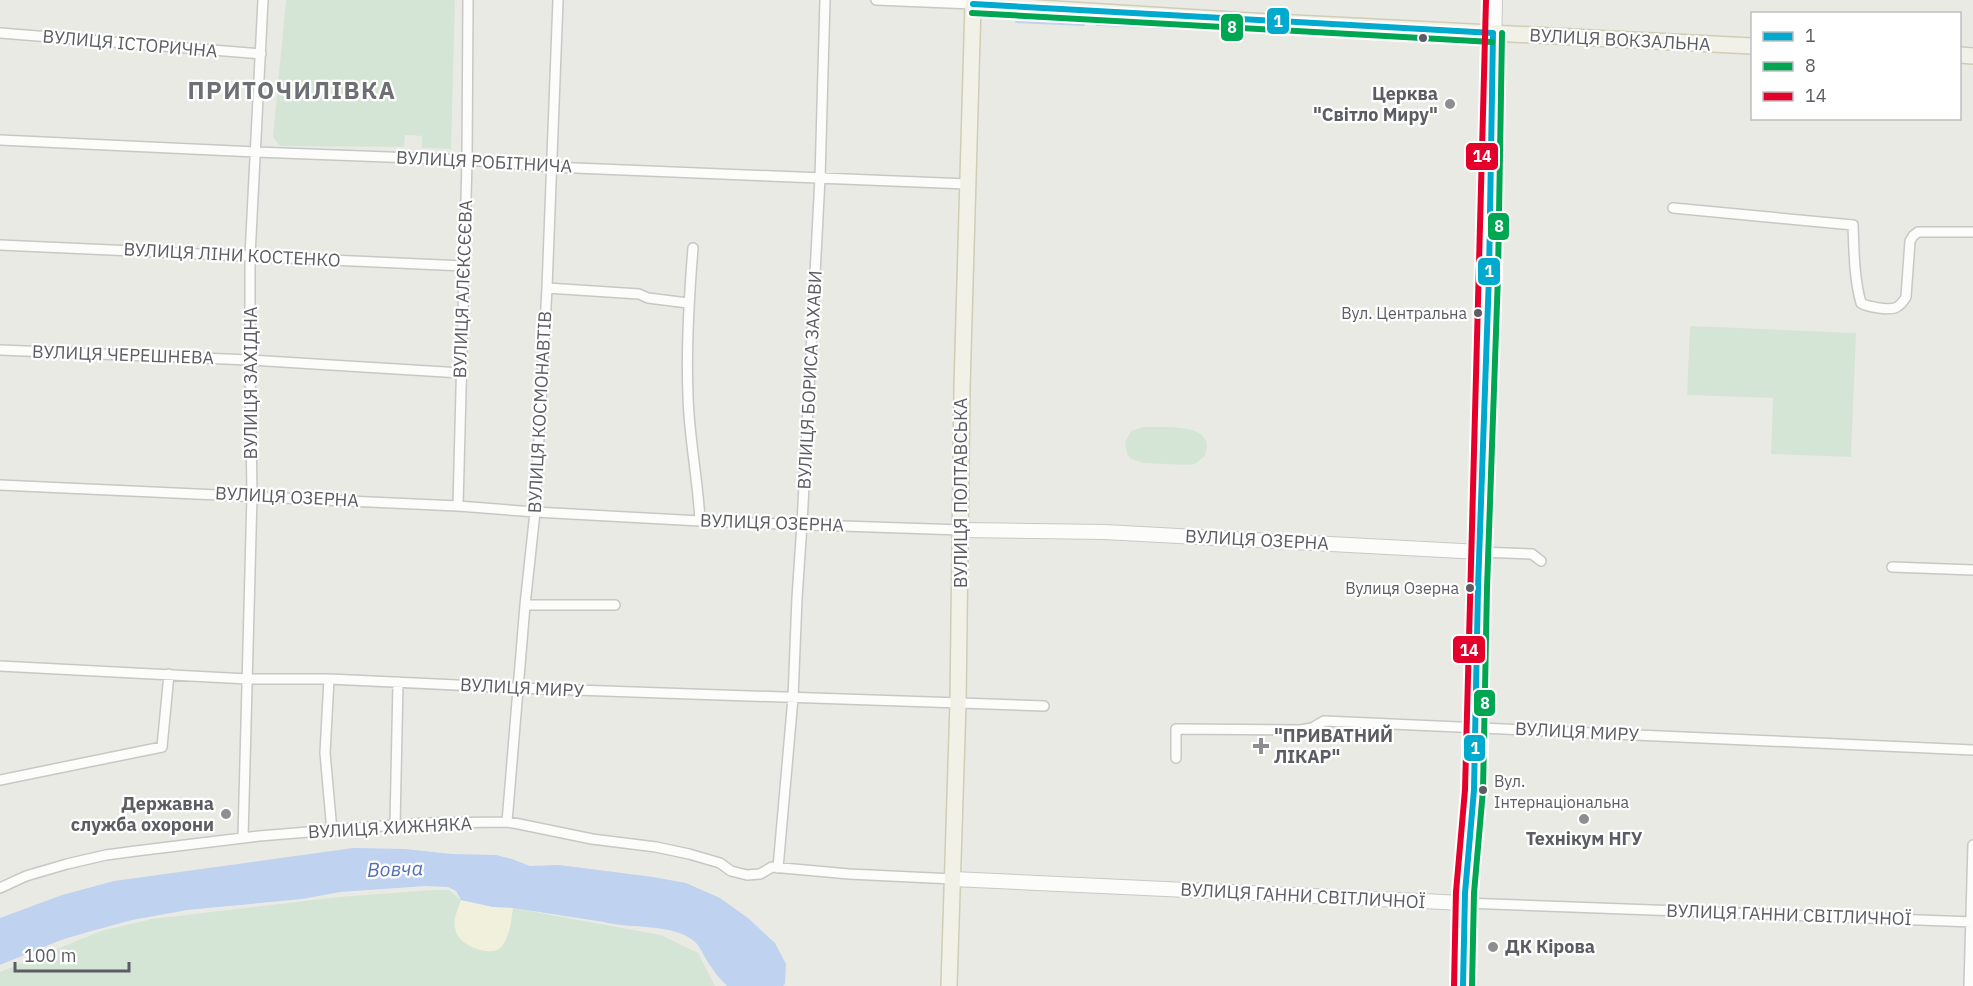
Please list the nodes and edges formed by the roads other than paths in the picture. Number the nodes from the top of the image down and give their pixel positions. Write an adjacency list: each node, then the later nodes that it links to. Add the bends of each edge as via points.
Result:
1 (263, 0): 11 (street, ВУЛИЦЯ ЗАХІДНА)
2 (468, 0): 14 (street, ВУЛИЦЯ АЛЄКСЄЄВА)
3 (558, 0): 15 (street, ВУЛИЦЯ КОСМОНАВТІВ)
4 (825, 0): 16 (street, ВУЛИЦЯ БОРИСА ЗАХАВИ)
5 (876, 0): 7 (street, ВУЛИЦЯ ВОКЗАЛЬНА)
6 (1495, 0): 9 (street)
7 (973, 2): 9 (main road, ВУЛИЦЯ ВОКЗАЛЬНА); 17 (main road, ВУЛИЦЯ ПОЛТАВСЬКА)
8 (0, 33): 11 (street, ВУЛИЦЯ ІСТОРИЧНА)
9 (1493, 33): 10 (main road, ВУЛИЦЯ ВОКЗАЛЬНА); 36 (street)
10 (1751, 46)
11 (261, 54): 13 (street, ВУЛИЦЯ ЗАХІДНА)
12 (0, 140): 13 (street, ВУЛИЦЯ РОБІТНИЧА)
13 (256, 152): 14 (street, ВУЛИЦЯ РОБІТНИЧА); 22 (street, ВУЛИЦЯ ЗАХІДНА)
14 (467, 160): 15 (street, ВУЛИЦЯ РОБІТНИЧА); 23 (street, ВУЛИЦЯ АЛЄКСЄЄВА)
15 (551, 167): 16 (street, ВУЛИЦЯ РОБІТНИЧА); 24 (street, ВУЛИЦЯ КОСМОНАВТІВ)
16 (820, 178): 17 (street, ВУЛИЦЯ РОБІТНИЧА); 34 (street, ВУЛИЦЯ БОРИСА ЗАХАВИ)
17 (968, 184): 35 (main road, ВУЛИЦЯ ПОЛТАВСЬКА)
18 (1673, 208): 19 (street, via 1853,225 1859,296 1867,306 1894,308 1902,303 1906,297 1910,241 1918,232)
19 (1973, 232)
20 (0, 245): 22 (street, ВУЛИЦЯ ЛІНИ КОСТЕНКО)
21 (693, 248): 25 (street)
22 (250, 256): 23 (street, ВУЛИЦЯ ЛІНИ КОСТЕНКО); 27 (street, ВУЛИЦЯ ЗАХІДНА)
23 (464, 266): 28 (street, ВУЛИЦЯ АЛЄКСЄЄВА)
24 (547, 288): 25 (street, via 639,294); 32 (street, ВУЛИЦЯ КОСМОНАВТІВ)
25 (688, 303): 33 (street, via 688,396)
26 (0, 350): 27 (street, ВУЛИЦЯ ЧЕРЕШНЕВА)
27 (249, 360): 28 (street, ВУЛИЦЯ ЧЕРЕШНЕВА); 30 (street, ВУЛИЦЯ ЗАХІДНА)
28 (461, 373): 31 (street, ВУЛИЦЯ АЛЄКСЄЄВА)
29 (0, 485): 30 (street, ВУЛИЦЯ ОЗЕРНА)
30 (252, 495): 31 (street, ВУЛИЦЯ ОЗЕРНА); 44 (street, ВУЛИЦЯ ЗАХІДНА)
31 (458, 506): 32 (street, ВУЛИЦЯ ОЗЕРНА)
32 (535, 512): 33 (street, ВУЛИЦЯ ОЗЕРНА); 40 (street, ВУЛИЦЯ КОСМОНАВТІВ)
33 (700, 521): 34 (street, ВУЛИЦЯ ОЗЕРНА)
34 (802, 524): 35 (street, ВУЛИЦЯ ОЗЕРНА); 48 (street, ВУЛИЦЯ БОРИСА ЗАХАВИ)
35 (961, 530): 36 (street, ВУЛИЦЯ ОЗЕРНА, via 1104,532); 49 (main road, ВУЛИЦЯ ПОЛТАВСЬКА)
36 (1480, 552): 37 (street, ВУЛИЦЯ ОЗЕРНА, via 1532,554); 51 (street)
37 (1541, 561)
38 (1892, 567): 39 (street)
39 (1973, 570)
40 (525, 605): 41 (street); 47 (street, ВУЛИЦЯ КОСМОНАВТІВ)
41 (615, 605)
42 (0, 666): 43 (street, ВУЛИЦЯ МИРУ)
43 (169, 674): 44 (street, ВУЛИЦЯ МИРУ); 54 (street, via 162,747)
44 (248, 679): 45 (street, ВУЛИЦЯ МИРУ); 58 (street, ВУЛИЦЯ ЗАХІДНА)
45 (329, 679): 46 (street, ВУЛИЦЯ МИРУ); 57 (street, via 325,753)
46 (398, 682): 47 (street, ВУЛИЦЯ МИРУ); 56 (street)
47 (518, 688): 48 (street, ВУЛИЦЯ МИРУ); 55 (street, ВУЛИЦЯ КОСМОНАВТІВ)
48 (793, 698): 49 (street, ВУЛИЦЯ МИРУ); 60 (street, ВУЛИЦЯ БОРИСА ЗАХАВИ)
49 (958, 703): 50 (street, ВУЛИЦЯ МИРУ); 61 (main road, ВУЛИЦЯ ПОЛТАВСЬКА)
50 (1044, 706)
51 (1475, 727): 52 (street, ВУЛИЦЯ МИРУ); 53 (street, ВУЛИЦЯ МИРУ, via 1324,721 1300,729 1176,729); 63 (street)
52 (1973, 750)
53 (1176, 758)
54 (0, 780)
55 (507, 822): 56 (street, ВУЛИЦЯ ХИЖНЯКА); 60 (street, ВУЛИЦЯ ХИЖНЯКА, via 689,854 747,875)
56 (395, 825): 57 (street, ВУЛИЦЯ ХИЖНЯКА)
57 (332, 831): 58 (street, ВУЛИЦЯ ХИЖНЯКА)
58 (243, 838): 62 (street, ВУЛИЦЯ ХИЖНЯКА, via 106,855 26,876)
59 (1973, 844): 64 (street)
60 (778, 867): 61 (street, ВУЛИЦЯ ГАННИ СВІТЛИЧНОЇ)
61 (953, 879): 63 (street, ВУЛИЦЯ ГАННИ СВІТЛИЧНОЇ); 65 (main road, ВУЛИЦЯ ПОЛТАВСЬКА)
62 (0, 888)
63 (1464, 903): 64 (street, ВУЛИЦЯ ГАННИ СВІТЛИЧНОЇ); 66 (street)
64 (1972, 922): 67 (street)
65 (949, 986)
66 (1463, 986)
67 (1969, 986)

